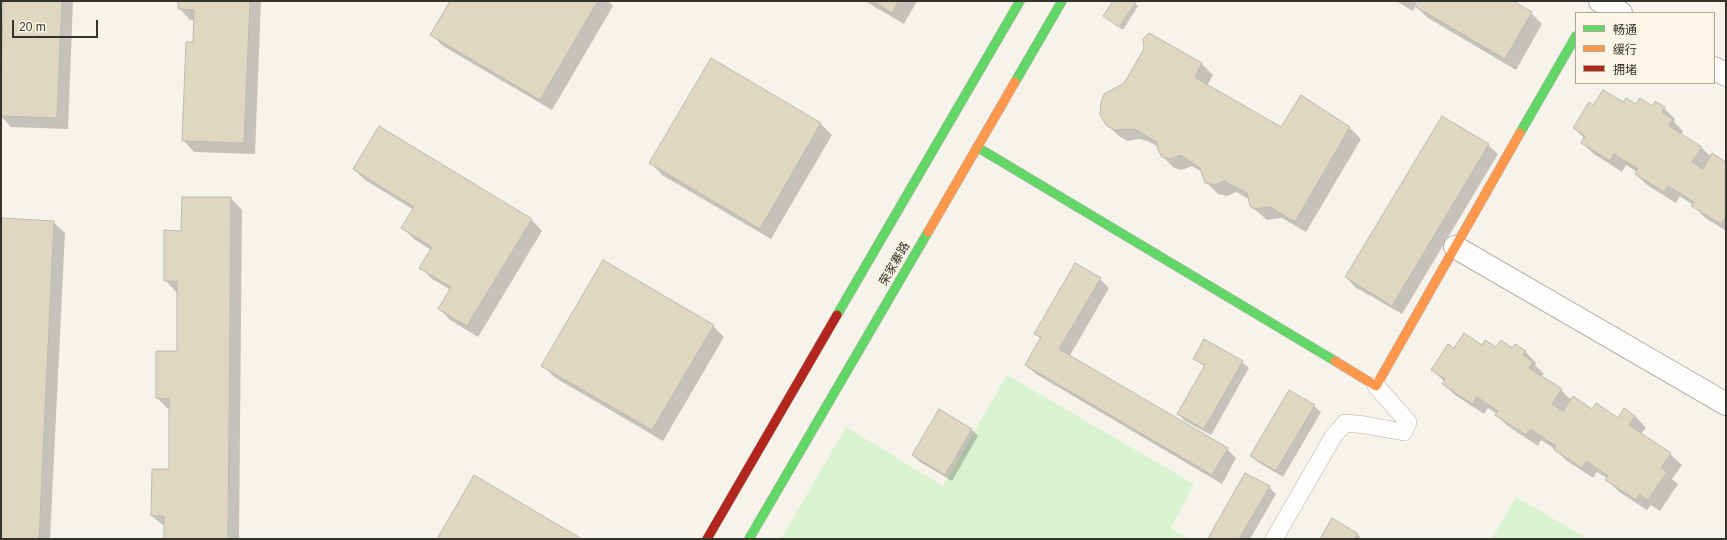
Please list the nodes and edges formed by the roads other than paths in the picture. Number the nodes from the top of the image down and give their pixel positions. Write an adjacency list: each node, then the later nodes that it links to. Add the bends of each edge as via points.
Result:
1 (1020, 1): 14 (street, 荣家寨路)
2 (1062, 1): 10 (street, 荣家寨路)
3 (1596, 1): 5 (street)
4 (1600, 1): 6 (street)
5 (1590, 12)
6 (1619, 12)
7 (1575, 38): 11 (street)
8 (1715, 69): 9 (street)
9 (1726, 75)
10 (977, 147): 12 (street); 15 (street, 荣家寨路)
11 (1455, 247): 12 (street); 13 (street)
12 (1376, 386): 16 (lane, via 1408,422 1404,432 1345,423 1333,437)
13 (1726, 404)
14 (707, 539)
15 (749, 539)
16 (1274, 539)

